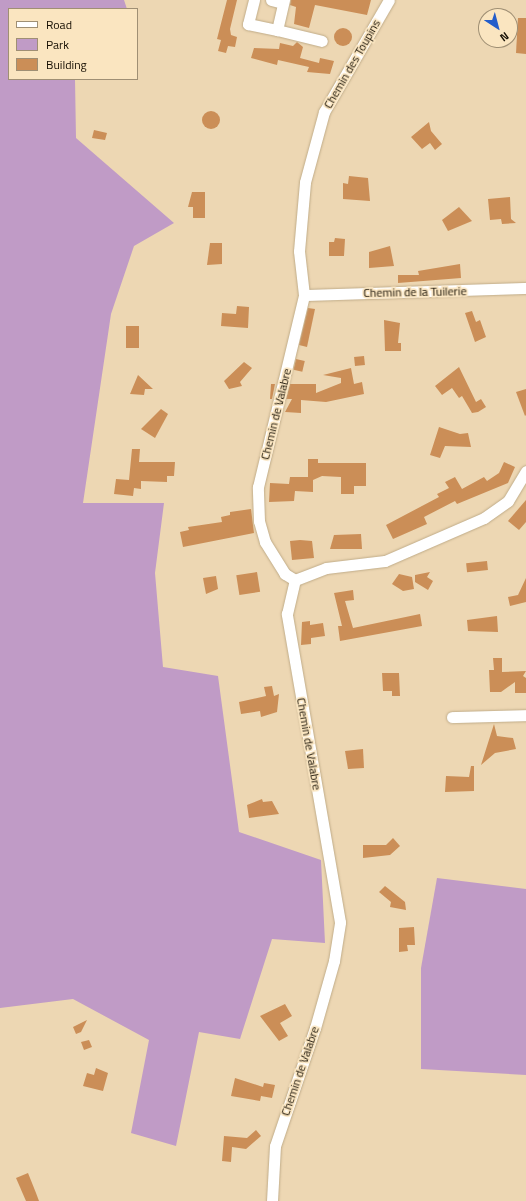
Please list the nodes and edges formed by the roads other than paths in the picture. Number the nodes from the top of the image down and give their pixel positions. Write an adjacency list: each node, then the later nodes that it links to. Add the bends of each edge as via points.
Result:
1 (254, 0): 5 (street, via 248,24)
2 (271, 0): 4 (street)
3 (389, 0): 8 (street, Chemin des Toupins, via 324,112 305,182 299,250)
4 (283, 2): 5 (street)
5 (277, 30): 6 (street)
6 (322, 41)
7 (526, 288): 8 (street, Chemin de la Tuilerie)
8 (304, 295): 10 (street, Chemin de Valabre, via 258,487 259,522 267,548 285,574)
9 (526, 471): 10 (street, via 508,501 484,518 385,561 326,568)
10 (295, 580): 13 (street, Chemin de Valabre, via 287,614 340,922 334,961 315,1028 275,1146)
11 (526, 715): 12 (street)
12 (452, 717)
13 (272, 1201)

